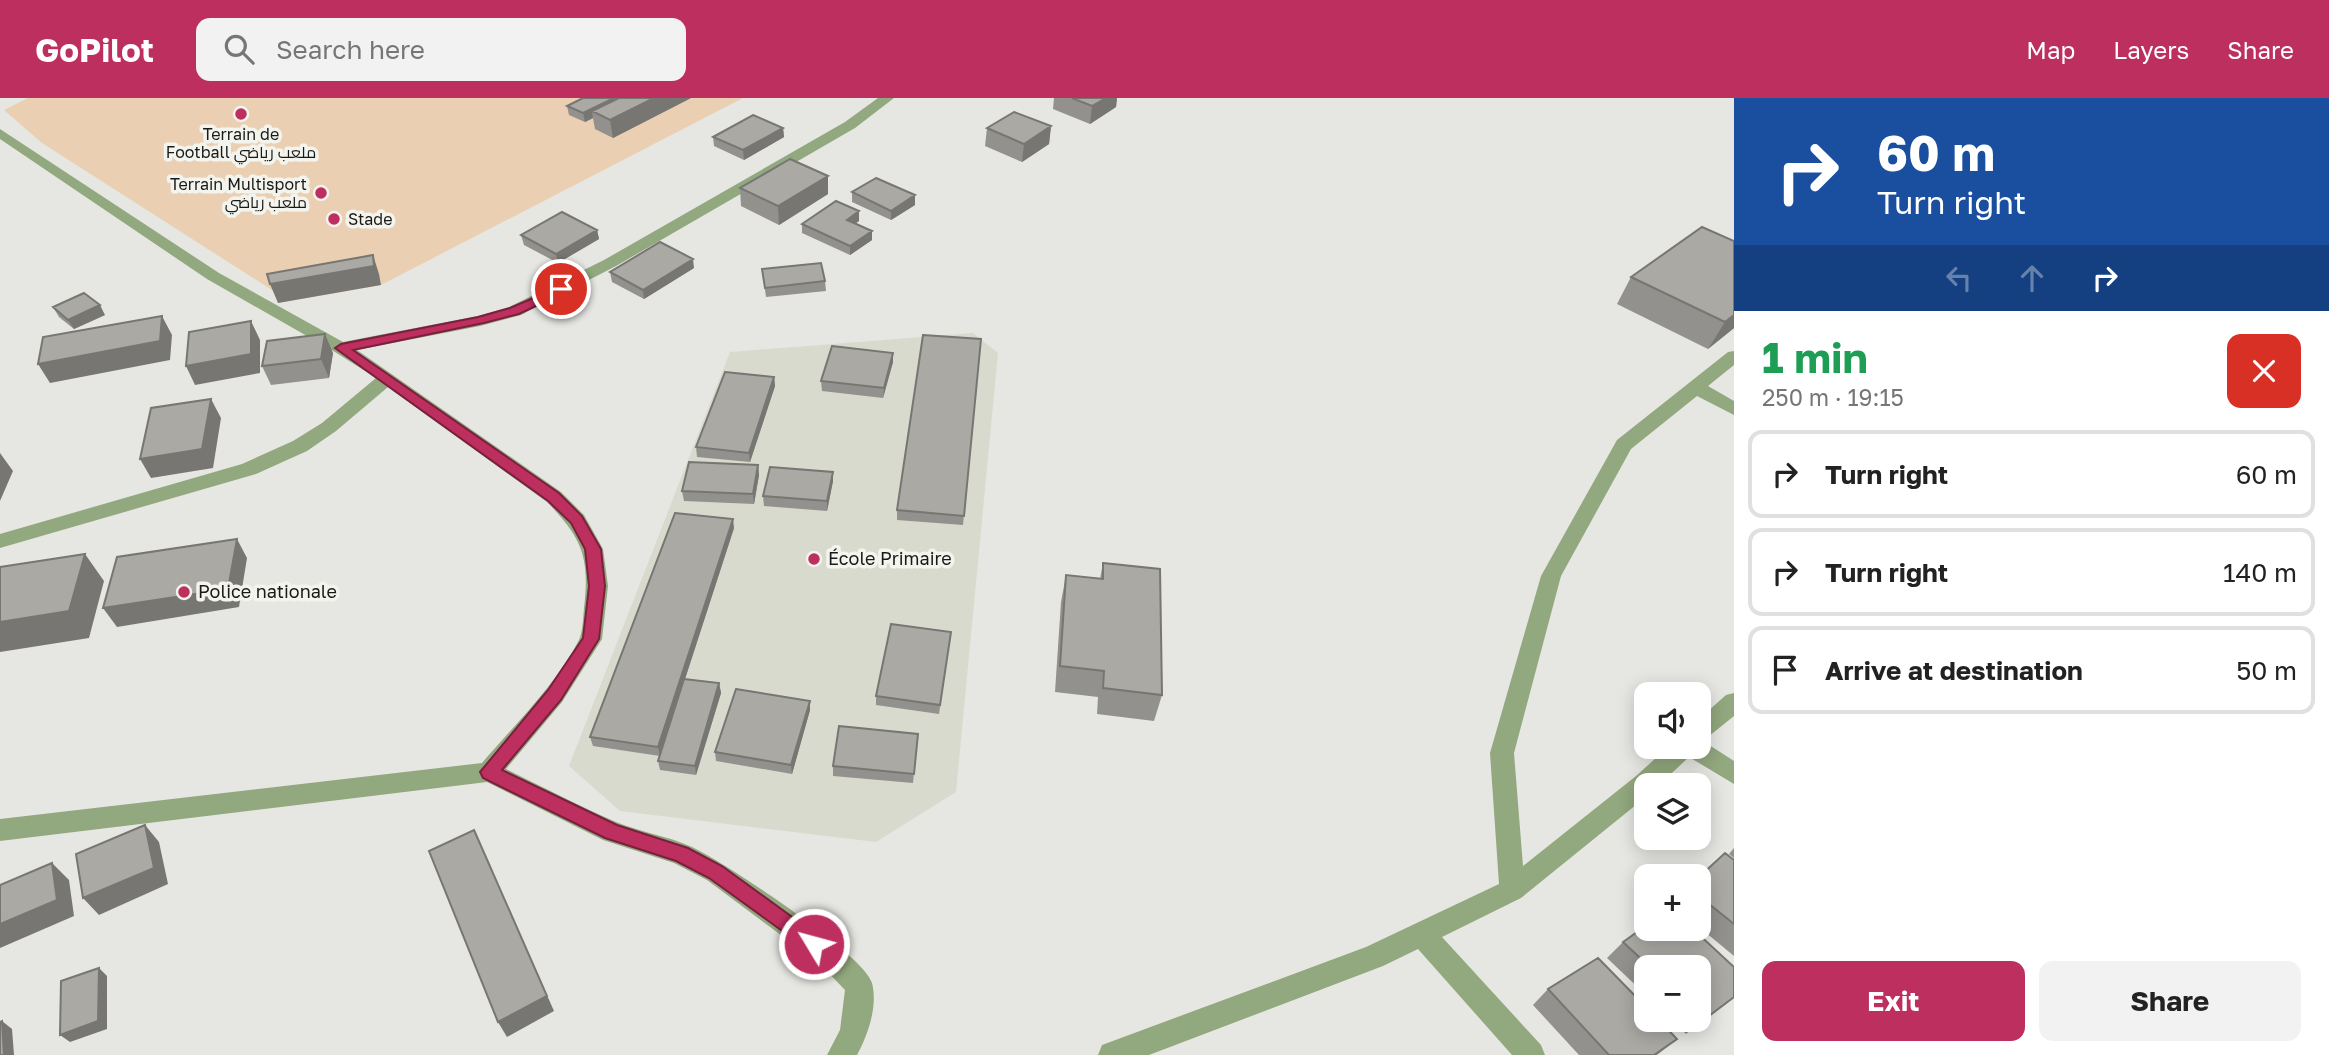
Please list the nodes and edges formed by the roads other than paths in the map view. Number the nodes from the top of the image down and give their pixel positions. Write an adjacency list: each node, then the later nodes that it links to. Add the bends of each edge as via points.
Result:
1 (887, 98): 3 (street, via 850,125 610,263 514,311)
2 (4, 143): 3 (street, via 213,276)
3 (341, 348): 5 (street)
4 (1734, 356): 6 (street)
5 (388, 378): 8 (street, via 300,446 249,468); 13 (street, via 554,497 577,520 593,549 597,586 591,639 554,695)
6 (1695, 387): 7 (street); 16 (street, via 1624,445 1551,576 1502,753)
7 (1734, 410)
8 (0, 541)
9 (1734, 702): 10 (street)
10 (1711, 722)
11 (1671, 759): 16 (street)
12 (1711, 759): 14 (street)
13 (489, 772): 15 (street); 18 (street, via 612,832 681,854 716,872 831,956 859,985 854,1038)
14 (1734, 774)
15 (0, 830)
16 (1512, 890): 17 (street)
17 (1422, 934): 19 (street, via 1373,957); 20 (street)
18 (841, 1055)
19 (1112, 1055)
20 (1531, 1055)

